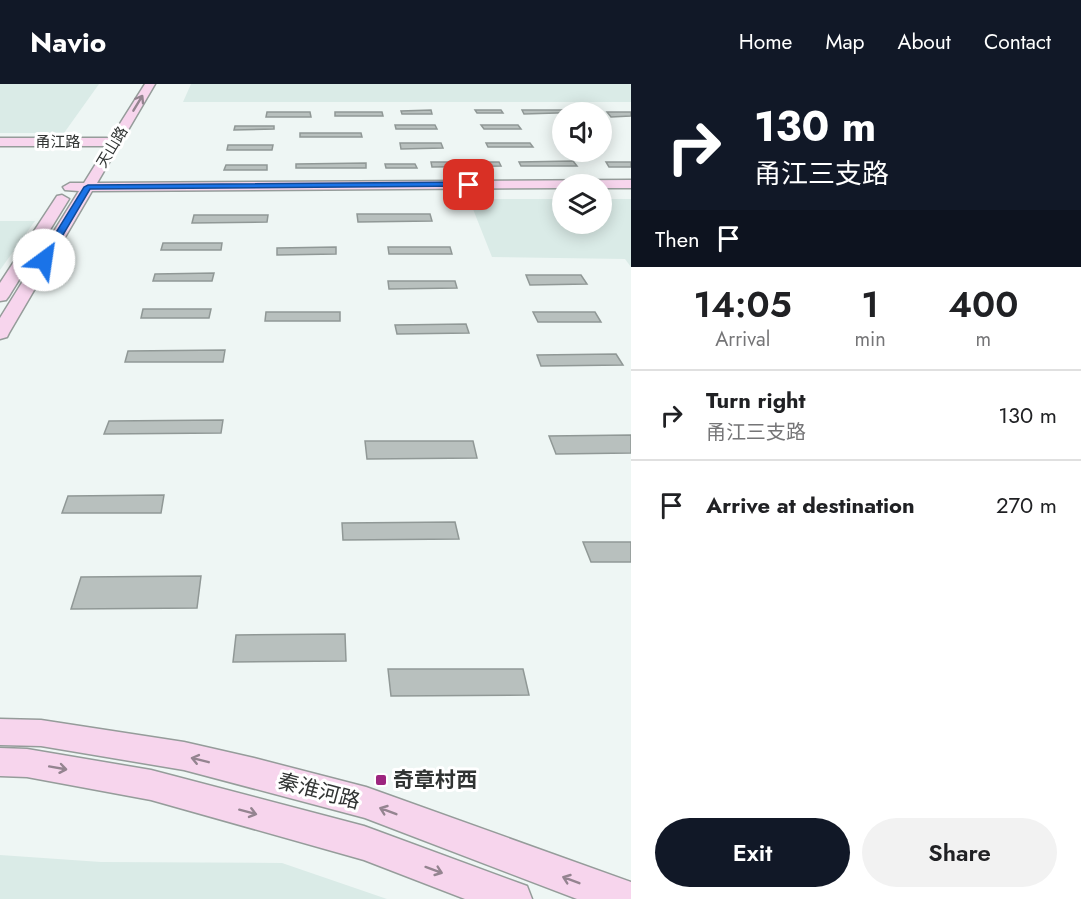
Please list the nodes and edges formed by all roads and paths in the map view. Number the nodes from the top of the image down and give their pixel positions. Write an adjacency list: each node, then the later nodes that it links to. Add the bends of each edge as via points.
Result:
1 (136, 84): 4 (street, 天山路)
2 (150, 84): 5 (street, 天山路, one-way to 2)
3 (0, 142): 4 (street, 甬江路)
4 (99, 142): 5 (street, 甬江路); 7 (street, 天山路)
5 (115, 142): 8 (street, 天山路)
6 (631, 184): 8 (street)
7 (70, 187): 8 (street); 9 (street, 天山路)
8 (88, 187): 10 (street, 天山路)
9 (0, 296)
10 (0, 333)
11 (0, 732): 14 (street, 秦淮河路, one-way to 11, via 366,803 288,782 183,756 41,733)
12 (0, 762): 13 (street, 秦淮河路, one-way to 13, via 27,763 151,786 364,843)
13 (513, 899)
14 (626, 899)

